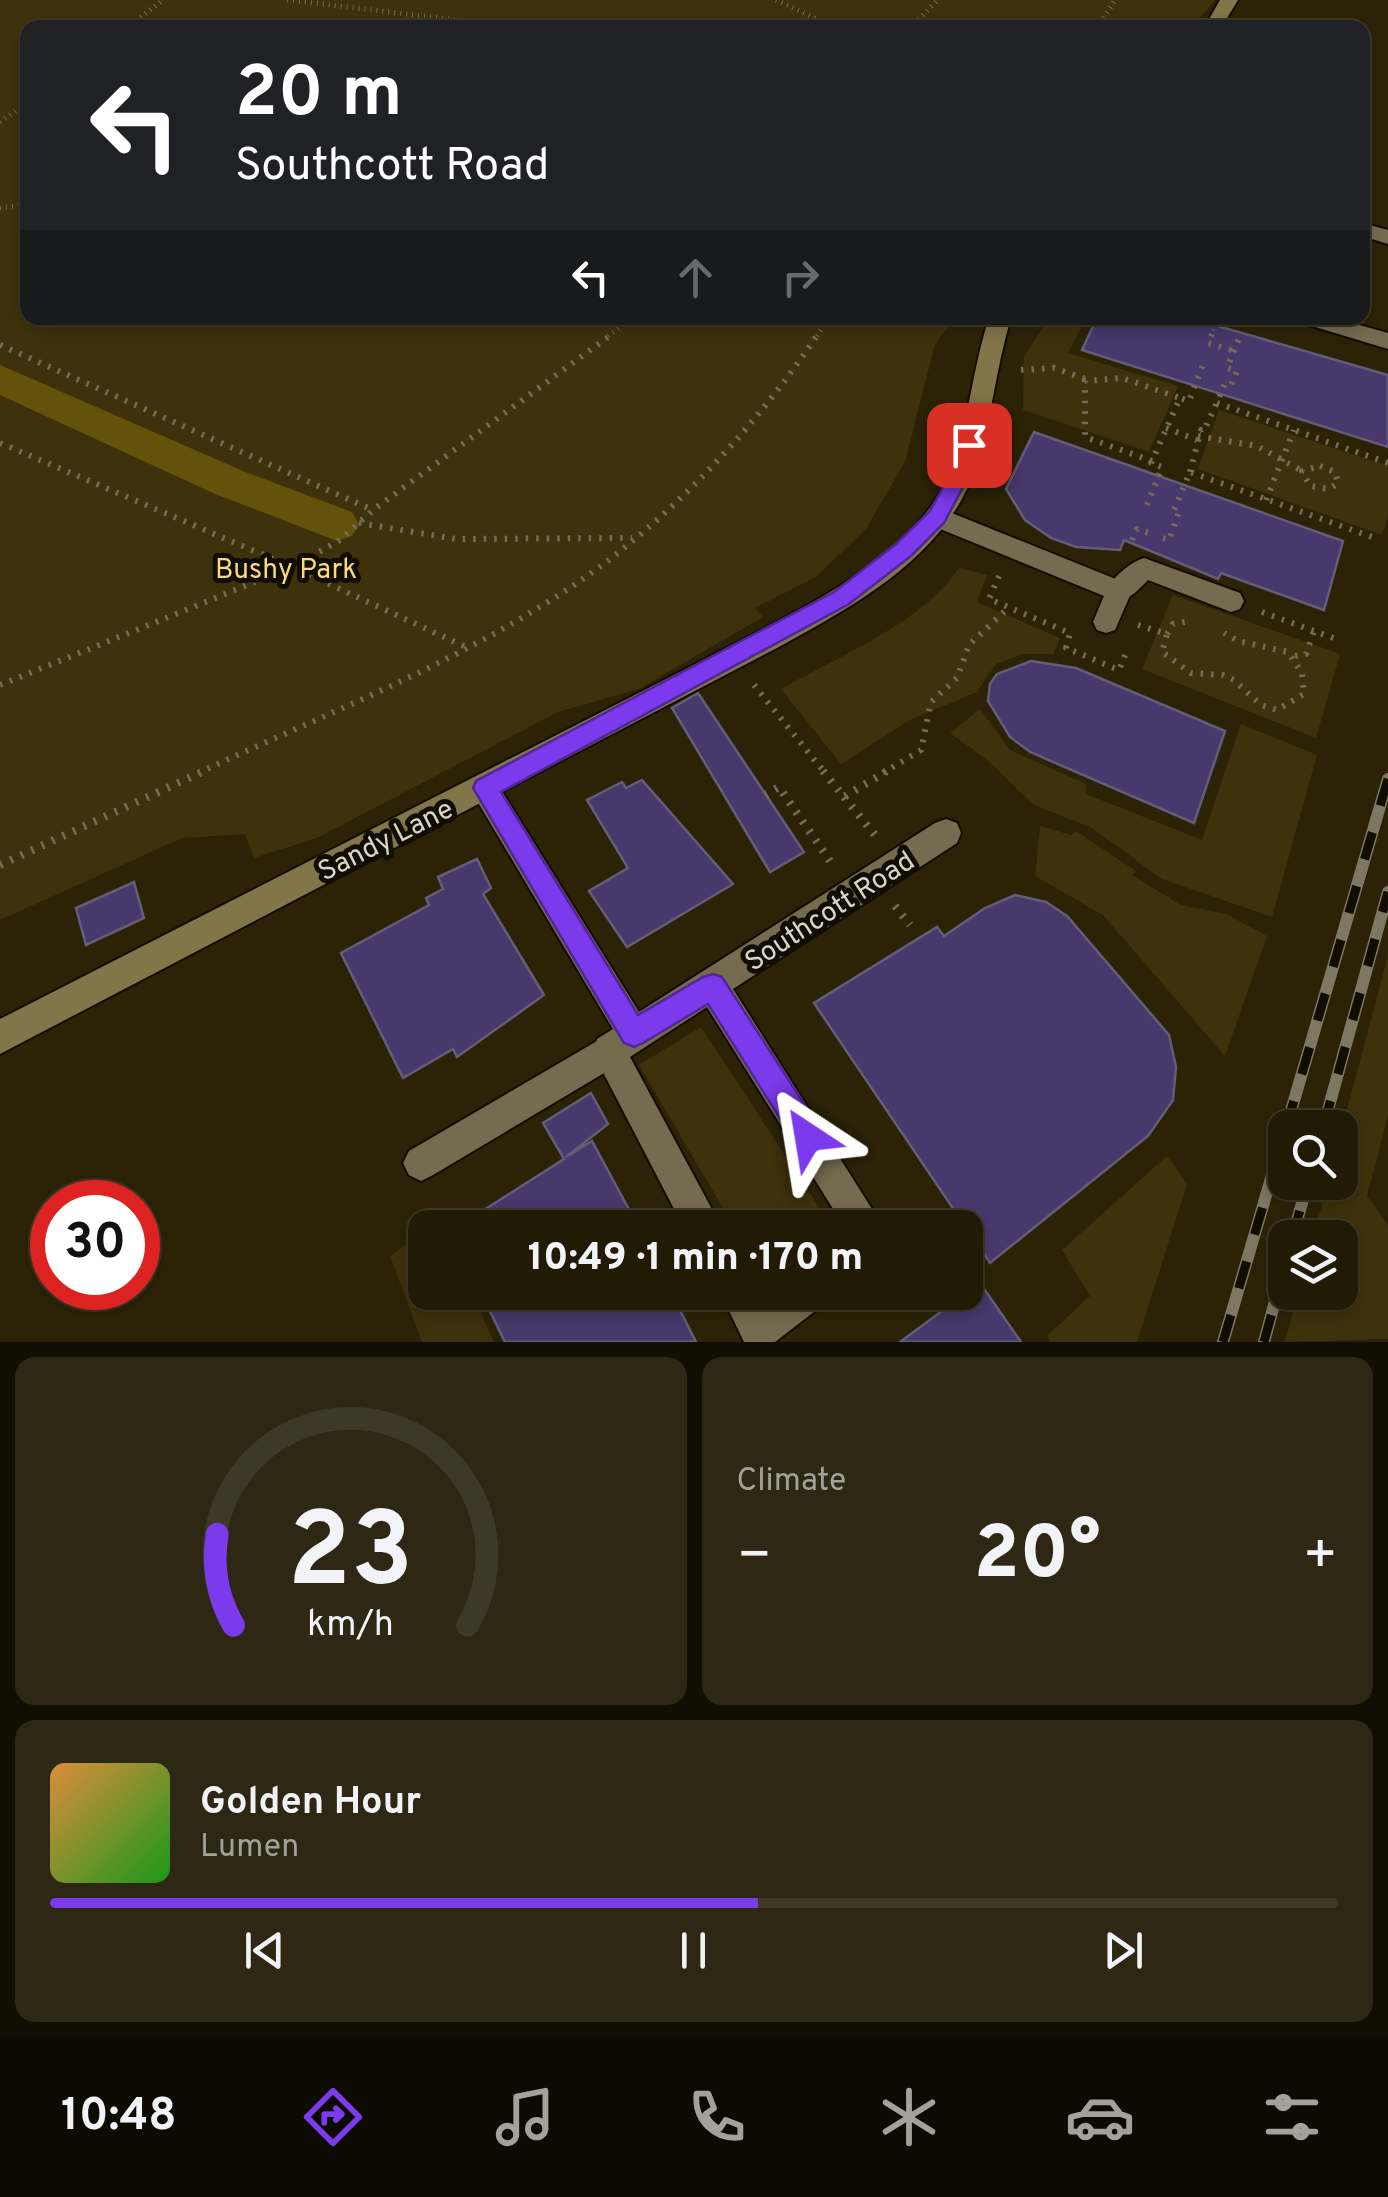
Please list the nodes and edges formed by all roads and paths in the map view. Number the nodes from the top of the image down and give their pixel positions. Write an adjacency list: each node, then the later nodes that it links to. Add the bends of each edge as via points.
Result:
1 (163, 0): 5 (path)
2 (286, 0): 6 (path)
3 (776, 0): 7 (path)
4 (938, 0): 8 (path)
5 (137, 20)
6 (459, 20)
7 (819, 20)
8 (918, 20)
9 (623, 325): 34 (path)
10 (825, 325): 39 (path, via 722,450)
11 (997, 325): 35 (main road, Sandy Lane, via 961,472)
12 (1215, 325): 17 (path, via 1208,344)
13 (1334, 325): 15 (street)
14 (1239, 338): 17 (path)
15 (1388, 341)
16 (0, 345): 34 (path)
17 (1234, 351): 22 (path, via 1227,368 1237,371)
18 (1203, 365): 21 (path, via 1189,401)
19 (1013, 369): 20 (path, via 1054,368)
20 (1088, 380): 21 (path, via 1128,378); 27 (path, via 1085,437)
21 (1180, 398): 23 (path)
22 (1217, 403): 24 (path); 25 (path)
23 (1166, 428): 25 (path); 27 (path)
24 (1294, 430): 28 (path); 29 (path)
25 (1198, 438): 28 (path, via 1257,446); 31 (path)
26 (0, 443): 41 (path)
27 (1152, 461): 33 (path, via 1162,467)
28 (1282, 461): 30 (path); 32 (path)
29 (1388, 463)
30 (1302, 471): 30 (path, via 1318,489 1338,483 1334,472 1320,466)
31 (1190, 472): 32 (path); 37 (path, via 1170,540)
32 (1266, 500): 38 (path)
33 (1146, 505)
34 (374, 510): 36 (path)
35 (937, 517): 40 (street); 55 (main road, Sandy Lane, via 841,598)
36 (358, 523): 39 (path, via 495,539); 41 (path)
37 (1136, 532)
38 (1372, 537)
39 (634, 538): 51 (path, via 568,589)
40 (1013, 548): 42 (street); 44 (path, via 989,598)
41 (292, 567): 51 (path); 54 (path)
42 (1119, 591): 43 (street, via 1144,568); 46 (street)
43 (1243, 605): 48 (path)
44 (1009, 607): 49 (path, via 1070,632 1066,648 1119,670 1138,624); 57 (path, via 969,646 957,678 931,702 921,750)
45 (1200, 620): 49 (path, via 1174,624)
46 (1106, 622)
47 (1216, 626): 52 (path, via 1237,643)
48 (1314, 630): 50 (path); 52 (path, via 1306,654)
49 (1167, 634): 52 (path, via 1162,652 1178,667 1223,675 1276,710 1304,694)
50 (1336, 639)
51 (468, 648): 61 (path)
52 (1295, 656)
53 (753, 684): 57 (path)
54 (0, 685)
55 (485, 788): 63 (main road, Sandy Lane); 64 (street)
56 (765, 794): 60 (path, via 780,787 834,868)
57 (844, 797): 59 (path, via 878,839)
58 (946, 833): 62 (street, Southcott Road)
59 (867, 846)
60 (845, 861)
61 (0, 865)
62 (713, 987): 64 (street, Southcott Road); 67 (street)
63 (0, 1036)
64 (622, 1042): 65 (street, Southcott Road); 66 (street)
65 (422, 1164)
66 (696, 1210)
67 (855, 1210)
68 (743, 1310): 70 (street)
69 (786, 1310): 70 (street)
70 (751, 1336)

